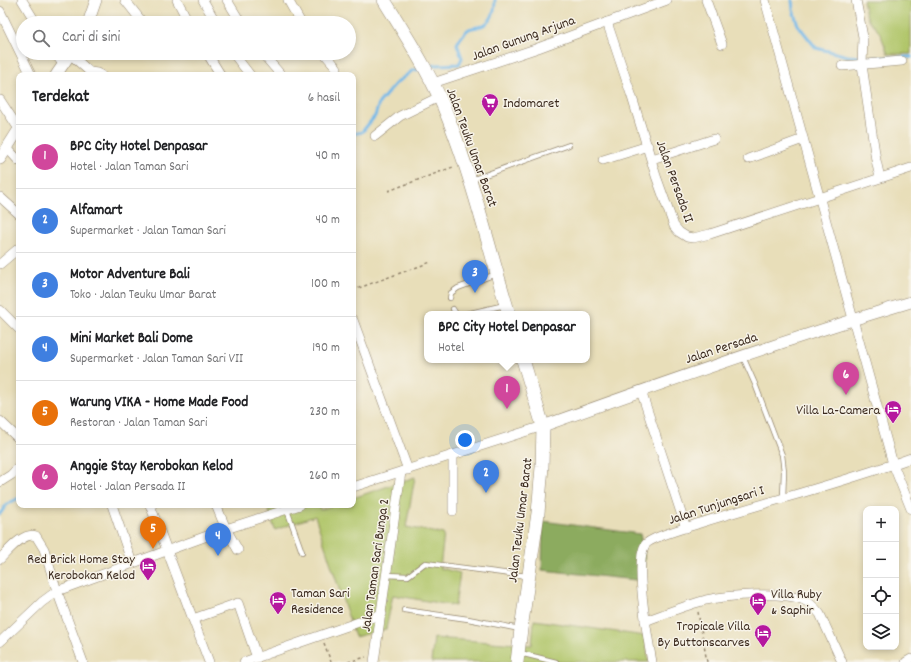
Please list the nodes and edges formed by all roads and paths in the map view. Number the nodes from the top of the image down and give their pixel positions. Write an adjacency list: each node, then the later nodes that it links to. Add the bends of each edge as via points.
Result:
1 (22, 0): 14 (street)
2 (96, 0): 15 (street)
3 (125, 0): 16 (street)
4 (177, 0): 17 (street)
5 (204, 0): 18 (street)
6 (227, 0): 19 (street)
7 (288, 0): 20 (street)
8 (384, 0): 43 (main road, Jalan Teuku Umar Barat)
9 (667, 0): 21 (street, Jalan Gunung Arjuna)
10 (706, 0): 23 (street)
11 (764, 0): 50 (street)
12 (856, 0): 33 (street, via 862,37)
13 (0, 11): 22 (street)
14 (32, 16)
15 (90, 16)
16 (138, 16)
17 (186, 16)
18 (212, 16)
19 (237, 16)
20 (297, 16)
21 (607, 22): 43 (street, Jalan Gunung Arjuna, via 495,63); 52 (street, Jalan Persada II)
22 (16, 44)
23 (722, 44)
24 (24, 60): 37 (street)
25 (60, 60): 34 (street)
26 (66, 60): 34 (street)
27 (77, 60): 39 (street)
28 (211, 60): 40 (street)
29 (238, 60): 41 (street)
30 (268, 60): 42 (street)
31 (330, 60): 36 (street)
32 (902, 61): 33 (street)
33 (862, 63): 35 (street); 61 (street)
34 (63, 64): 38 (street)
35 (842, 66)
36 (337, 68)
37 (30, 72)
38 (58, 72)
39 (90, 72)
40 (219, 72)
41 (248, 72)
42 (278, 72)
43 (432, 81): 44 (main road, Jalan Teuku Umar Barat)
44 (439, 97): 48 (street, via 400,116); 59 (main road, Jalan Teuku Umar Barat)
45 (0, 100): 46 (street)
46 (16, 124)
47 (16, 134): 53 (street)
48 (375, 136)
49 (714, 139): 58 (street)
50 (803, 139): 56 (street); 65 (street)
51 (569, 145): 62 (lane)
52 (648, 146): 57 (street); 58 (street, Jalan Persada II)
53 (7, 148): 54 (street); 55 (street)
54 (16, 158)
55 (0, 159)
56 (748, 159)
57 (603, 160)
58 (652, 160): 65 (street, Jalan Persada II, via 674,226 687,237 710,234)
59 (464, 163): 62 (main road, Jalan Teuku Umar Barat); 63 (path)
60 (911, 168): 61 (street, Jalan Persada II)
61 (880, 178): 65 (street, Jalan Persada II)
62 (471, 180): 70 (main road, Jalan Teuku Umar Barat)
63 (388, 191)
64 (0, 197): 66 (street)
65 (820, 198): 77 (street)
66 (16, 211)
67 (16, 251): 69 (street)
68 (431, 262): 71 (path)
69 (0, 264)
70 (497, 274): 72 (lane, via 458,288 451,293); 74 (main road, Jalan Teuku Umar Barat)
71 (356, 289)
72 (450, 298)
73 (911, 302): 77 (street, Jalan Persada)
74 (508, 309): 76 (lane)
75 (0, 310): 78 (street)
76 (491, 311)
77 (854, 319): 80 (street, Jalan Persada); 88 (street)
78 (16, 326)
79 (356, 329): 90 (street)
80 (742, 356): 82 (street, Jalan Persada); 93 (lane, via 756,384 782,455)
81 (524, 363): 84 (main road, Jalan Teuku Umar Barat)
82 (641, 391): 84 (street, Jalan Persada); 100 (street)
83 (0, 421): 85 (street)
84 (543, 426): 86 (street); 108 (main road, Jalan Teuku Umar Barat, via 542,485)
85 (16, 436)
86 (453, 455): 90 (street); 99 (street)
87 (911, 458): 88 (street, Jalan Tunjungsari I)
88 (893, 464): 93 (street, Jalan Tunjungsari I); 98 (street)
89 (16, 470): 91 (street)
90 (405, 471): 92 (street); 107 (street, Jalan Taman Sari Bunga 2)
91 (0, 482)
92 (356, 486)
93 (783, 497): 100 (street, Jalan Tunjungsari I)
94 (113, 508): 106 (street)
95 (151, 508): 103 (street)
96 (217, 508): 101 (street)
97 (280, 509): 101 (street); 104 (lane)
98 (911, 509)
99 (453, 511)
100 (686, 528): 114 (street, Jalan Tunjungsari I, via 656,538 644,546 641,573)
101 (226, 529): 102 (street); 103 (street)
102 (238, 550)
103 (166, 551): 106 (street); 113 (street)
104 (302, 552)
105 (0, 560): 109 (street, via 25,536 36,536 44,549)
106 (132, 563): 109 (street)
107 (386, 575): 108 (lane, via 408,576 425,563); 112 (street, Jalan Taman Sari Bunga 2)
108 (529, 576): 115 (main road, Jalan Teuku Umar Barat)
109 (57, 591): 117 (street); 122 (street)
110 (696, 603): 114 (street); 129 (path); 130 (street, via 730,596 772,595 805,600 820,614)
111 (404, 610): 115 (lane)
112 (382, 614): 116 (street); 120 (street, Jalan Taman Sari Bunga 2)
113 (193, 619): 119 (street, via 238,603); 123 (street)
114 (645, 621): 128 (street, Jalan Tunjungsari I)
115 (521, 629): 118 (main road, Jalan Teuku Umar Barat)
116 (321, 635): 119 (street); 125 (path)
117 (0, 642)
118 (518, 657): 127 (lane)
119 (257, 658): 124 (street)
120 (375, 658): 126 (path)
121 (911, 659): 131 (street)
122 (83, 662)
123 (209, 662)
124 (244, 662)
125 (331, 662)
126 (348, 662)
127 (556, 662)
128 (652, 662)
129 (707, 662)
130 (842, 662)
131 (906, 662)

